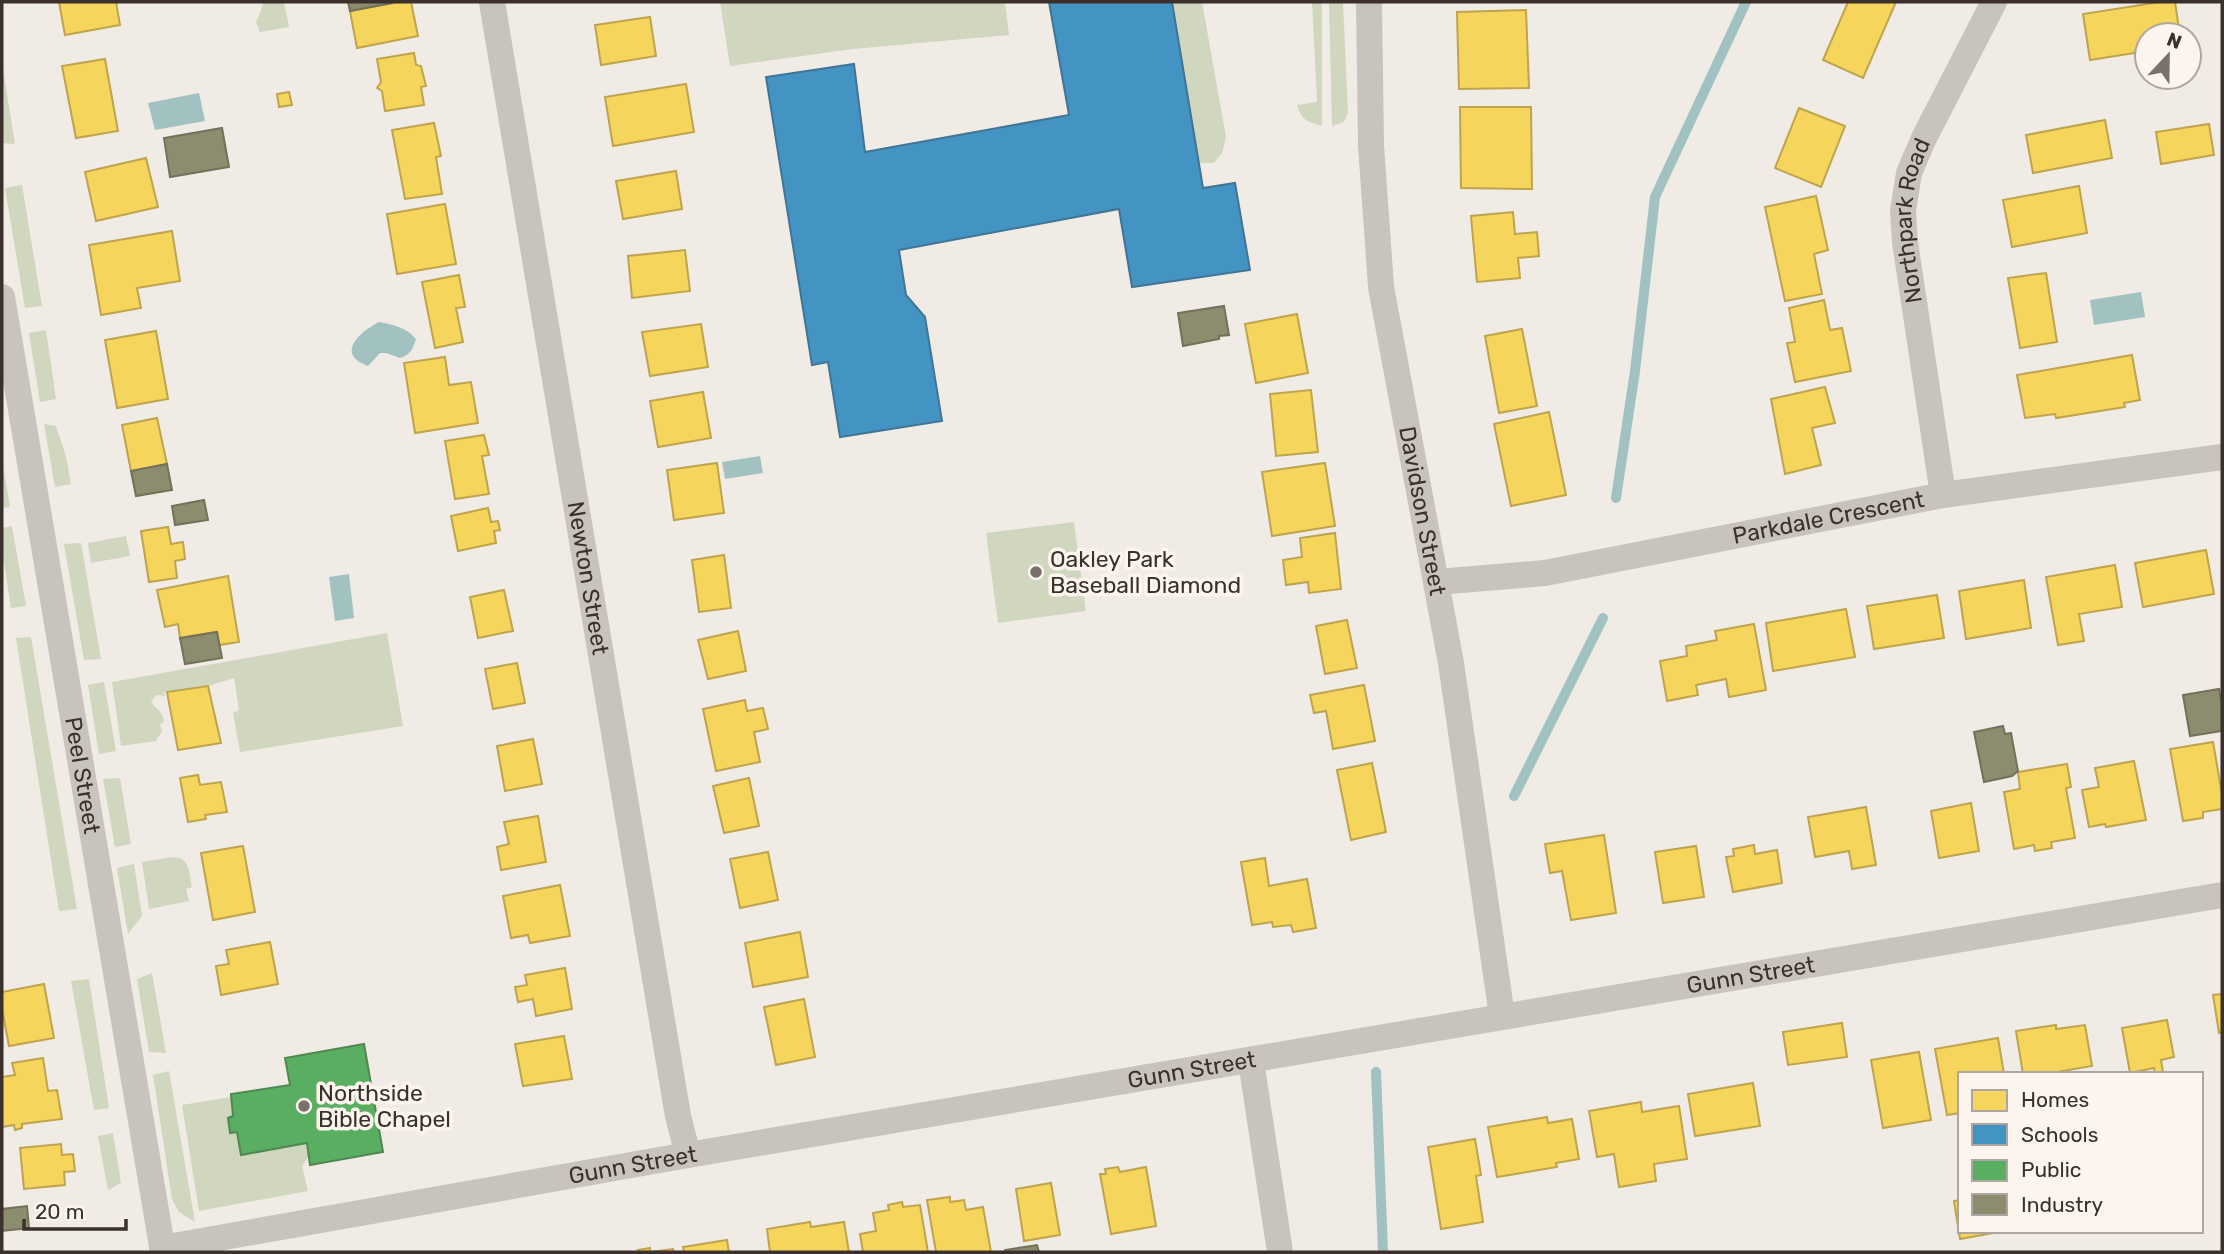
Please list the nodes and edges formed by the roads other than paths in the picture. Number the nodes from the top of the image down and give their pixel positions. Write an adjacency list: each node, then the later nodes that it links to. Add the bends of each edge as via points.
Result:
1 (492, 2): 11 (street, Newton Street)
2 (1369, 2): 7 (street, Davidson Street, via 1371,145 1381,287)
3 (1994, 2): 6 (street, Northpark Road, via 1924,138 1909,173 1903,211)
4 (2, 297): 12 (street, Peel Street)
5 (2222, 457): 6 (street, Parkdale Crescent)
6 (1944, 495): 7 (street, Parkdale Crescent, via 1545,573)
7 (1437, 582): 9 (street, Davidson Street)
8 (2222, 895): 9 (street, Gunn Street)
9 (1502, 1016): 10 (street, Gunn Street)
10 (1251, 1061): 11 (street, Gunn Street); 13 (street)
11 (688, 1155): 12 (street, Gunn Street)
12 (162, 1250)
13 (1280, 1252)

